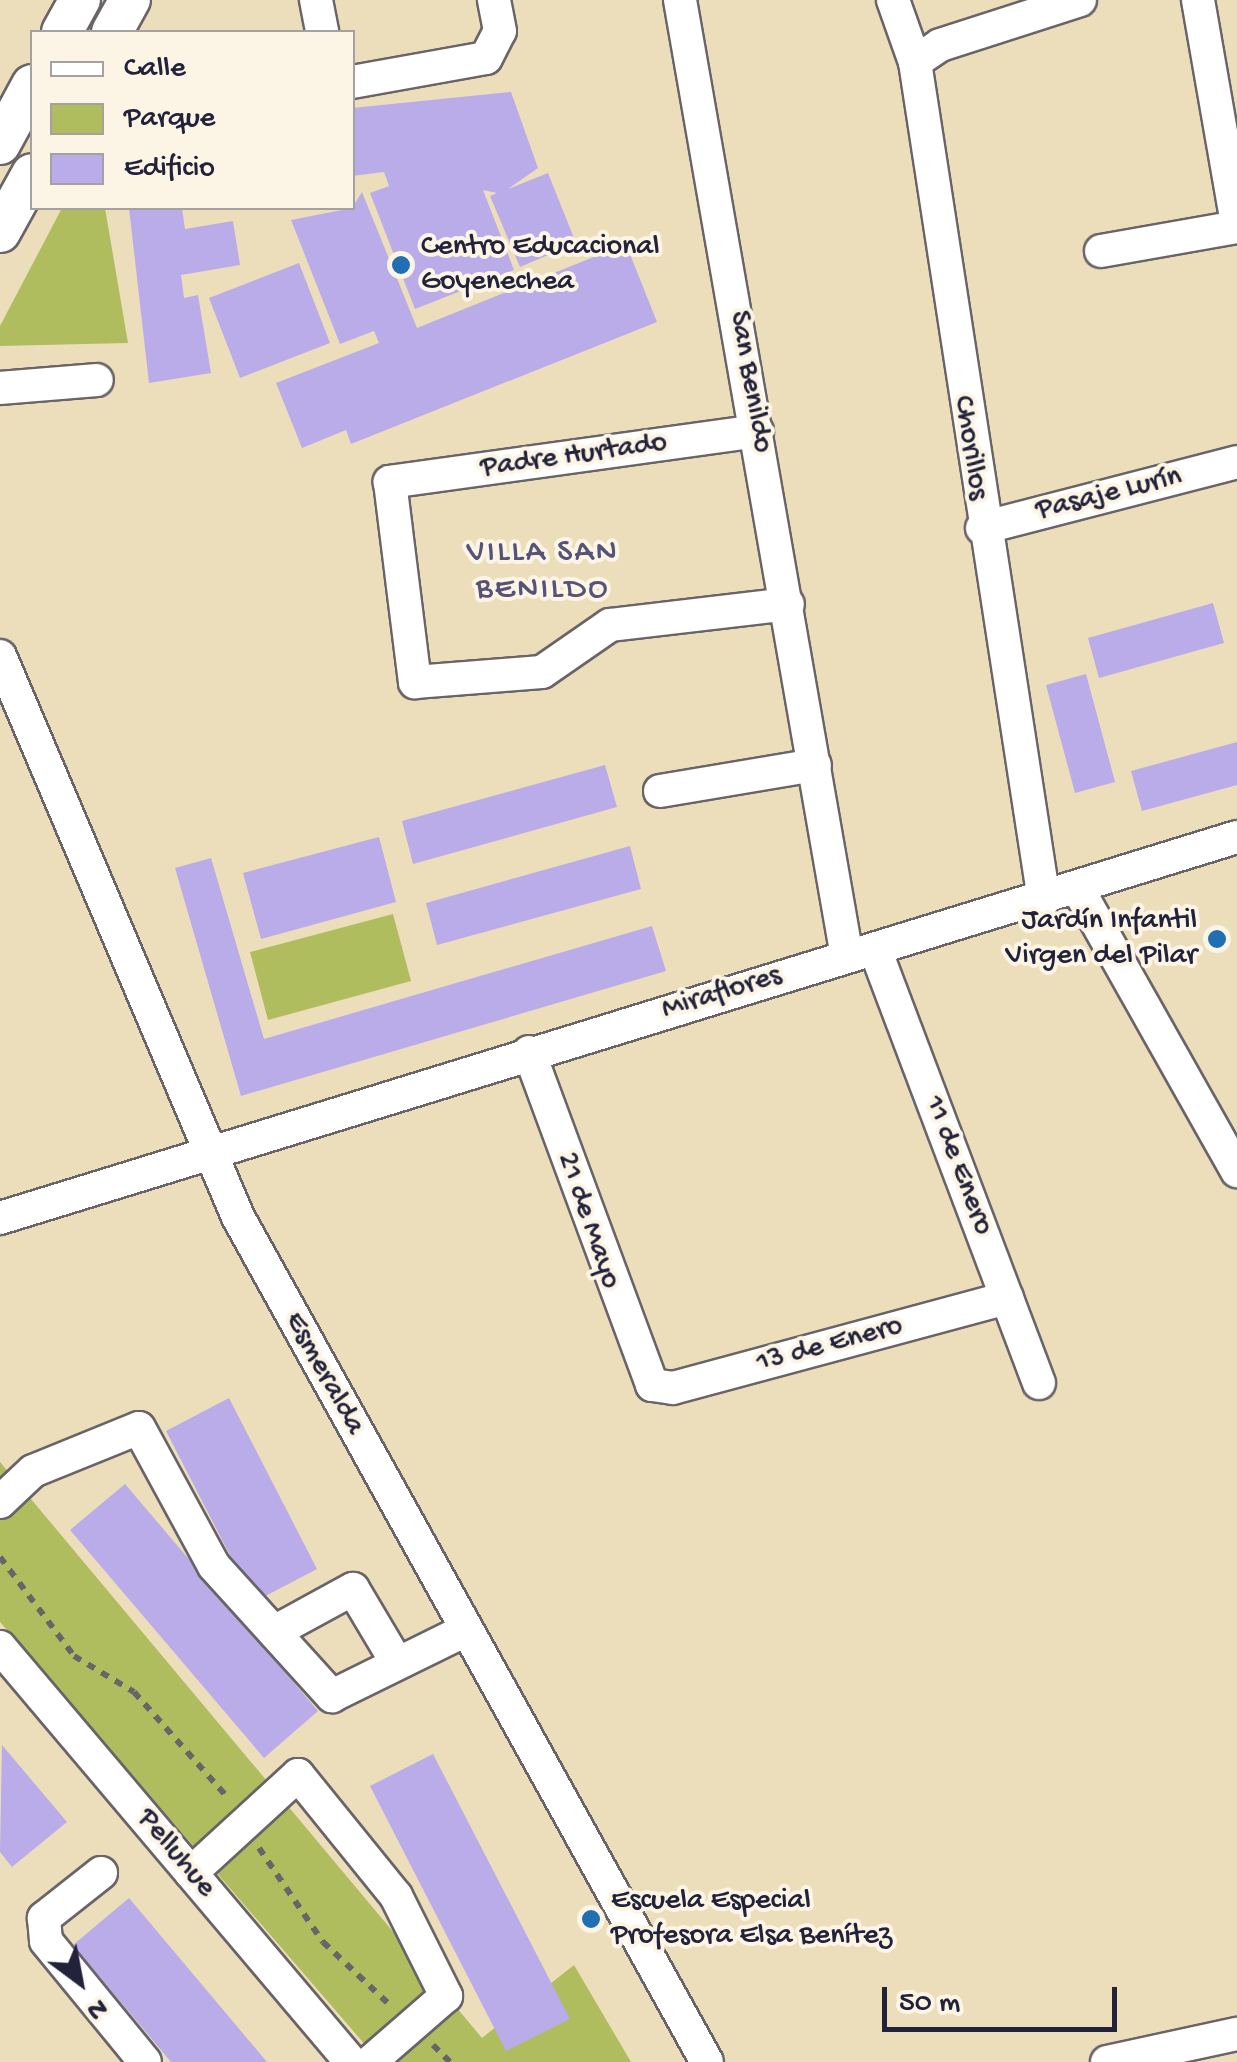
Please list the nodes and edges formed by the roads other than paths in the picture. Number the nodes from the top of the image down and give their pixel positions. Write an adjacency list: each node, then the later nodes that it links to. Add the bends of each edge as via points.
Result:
1 (80, 0): 9 (main road)
2 (130, 0): 10 (main road)
3 (316, 0): 11 (street)
4 (494, 0): 13 (street, via 494,50 476,62)
5 (680, 0): 22 (street, San Benildo)
6 (893, 0): 12 (street, Chorillos)
7 (1080, 0): 12 (street, via 940,45)
8 (1198, 0): 17 (street)
9 (63, 30)
10 (113, 30)
11 (322, 30)
12 (915, 62): 24 (street, Chorillos)
13 (355, 82)
14 (30, 90): 15 (main road)
15 (0, 144)
16 (30, 178): 18 (main road)
17 (1237, 226): 19 (street)
18 (0, 232)
19 (1101, 251)
20 (97, 380): 21 (street)
21 (0, 388)
22 (757, 431): 25 (street, San Benildo); 25 (street, Padre Hurtado, via 390,482 415,682 542,672 610,626)
23 (1237, 462): 24 (street, Pasaje Lurín)
24 (982, 528): 31 (street, Chorillos)
25 (788, 604): 27 (street, San Benildo)
26 (0, 656): 34 (street, Esmeralda)
27 (815, 765): 28 (street); 32 (street, San Benildo)
28 (660, 791)
29 (1237, 837): 30 (street, Miraflores)
30 (1078, 890): 31 (street, Miraflores); 35 (street)
31 (1044, 900): 32 (street, Miraflores)
32 (861, 953): 33 (street, Miraflores); 37 (street, 11 de Enero)
33 (529, 1052): 34 (street, Miraflores); 39 (street, 21 de Mayo)
34 (208, 1154): 36 (street, Miraflores); 41 (street, Esmeralda)
35 (1237, 1171)
36 (0, 1218)
37 (1007, 1298): 38 (street, 11 de Enero); 39 (street, 13 de Enero, via 673,1388)
38 (1039, 1383)
39 (652, 1386)
40 (0, 1502): 42 (street, via 33,1472 139,1428 214,1566)
41 (466, 1630): 44 (street); 48 (street, Esmeralda)
42 (274, 1632): 44 (street, via 332,1696); 44 (street, via 353,1589)
43 (0, 1647): 46 (street, Pelluhue)
44 (397, 1663)
45 (102, 1873): 49 (street, via 44,1918 46,1941)
46 (191, 1873): 50 (street, Pelluhue); 51 (street, via 298,1776 396,1896 446,1996)
47 (1237, 2034): 52 (street)
48 (701, 2061)
49 (146, 2062)
50 (350, 2062)
51 (370, 2062)
52 (1107, 2062)

